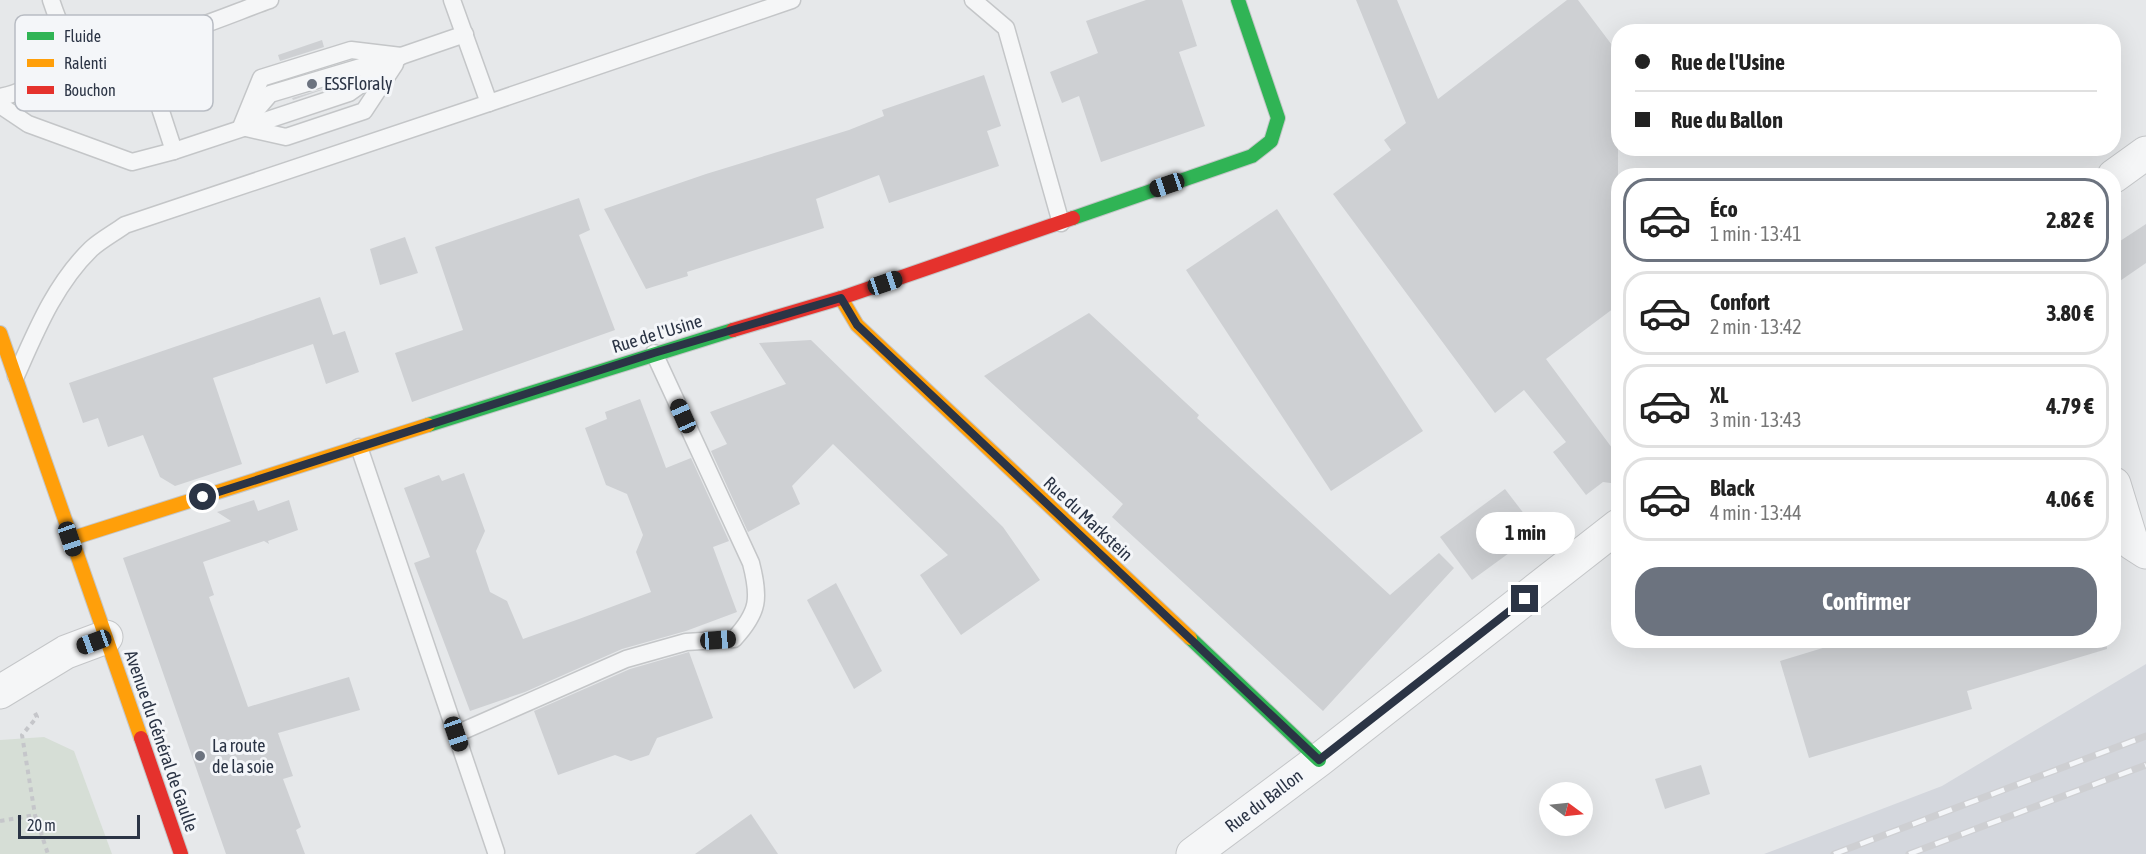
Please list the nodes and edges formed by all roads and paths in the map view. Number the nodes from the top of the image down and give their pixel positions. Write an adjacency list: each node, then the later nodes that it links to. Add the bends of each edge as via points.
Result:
1 (51, 0): 7 (lane)
2 (270, 0): 8 (lane)
3 (452, 0): 9 (lane)
4 (792, 0): 13 (lane)
5 (973, 0): 20 (lane, via 1006,28)
6 (1238, 0): 20 (street, Rue de l'Usine, via 1278,118 1276,135 1267,148)
7 (56, 15)
8 (213, 21)
9 (465, 34): 10 (lane); 13 (lane)
10 (401, 56): 16 (lane, via 349,93); 16 (lane, via 364,111 286,137); 16 (lane, via 351,50 261,78)
11 (15, 94): 12 (lane)
12 (0, 97)
13 (489, 103): 24 (lane, via 125,225 92,249 69,275 46,311)
14 (0, 105): 17 (lane, via 28,124 132,162)
15 (161, 111): 17 (lane)
16 (241, 127): 17 (lane)
17 (174, 152)
18 (2146, 153): 19 (street)
19 (2121, 171)
20 (1061, 223): 21 (street, Rue de l'Usine)
21 (841, 298): 23 (street, Rue de l'Usine); 34 (street, Rue du Markstein, via 857,325)
22 (0, 333): 24 (street, Avenue du Général de Gaulle)
23 (654, 353): 25 (street, Rue de l'Usine); 32 (lane, via 751,563 756,580 755,614 734,639 686,642 626,659)
24 (16, 377): 28 (street, Avenue du Général de Gaulle)
25 (359, 447): 28 (street, Rue de l'Usine); 32 (lane)
26 (2121, 507): 29 (street, via 2132,543)
27 (1611, 531): 34 (street, Rue du Ballon)
28 (70, 539): 30 (street, Avenue du Général de Gaulle)
29 (2146, 552)
30 (106, 637): 31 (street, via 66,652); 39 (street, Avenue du Général de Gaulle)
31 (0, 692)
32 (456, 734): 37 (lane)
33 (22, 735): 35 (path)
34 (1319, 760): 40 (street, Rue du Ballon)
35 (35, 816): 36 (path); 38 (path)
36 (0, 820)
37 (496, 852)
38 (48, 854)
39 (181, 854)
40 (1193, 854)

